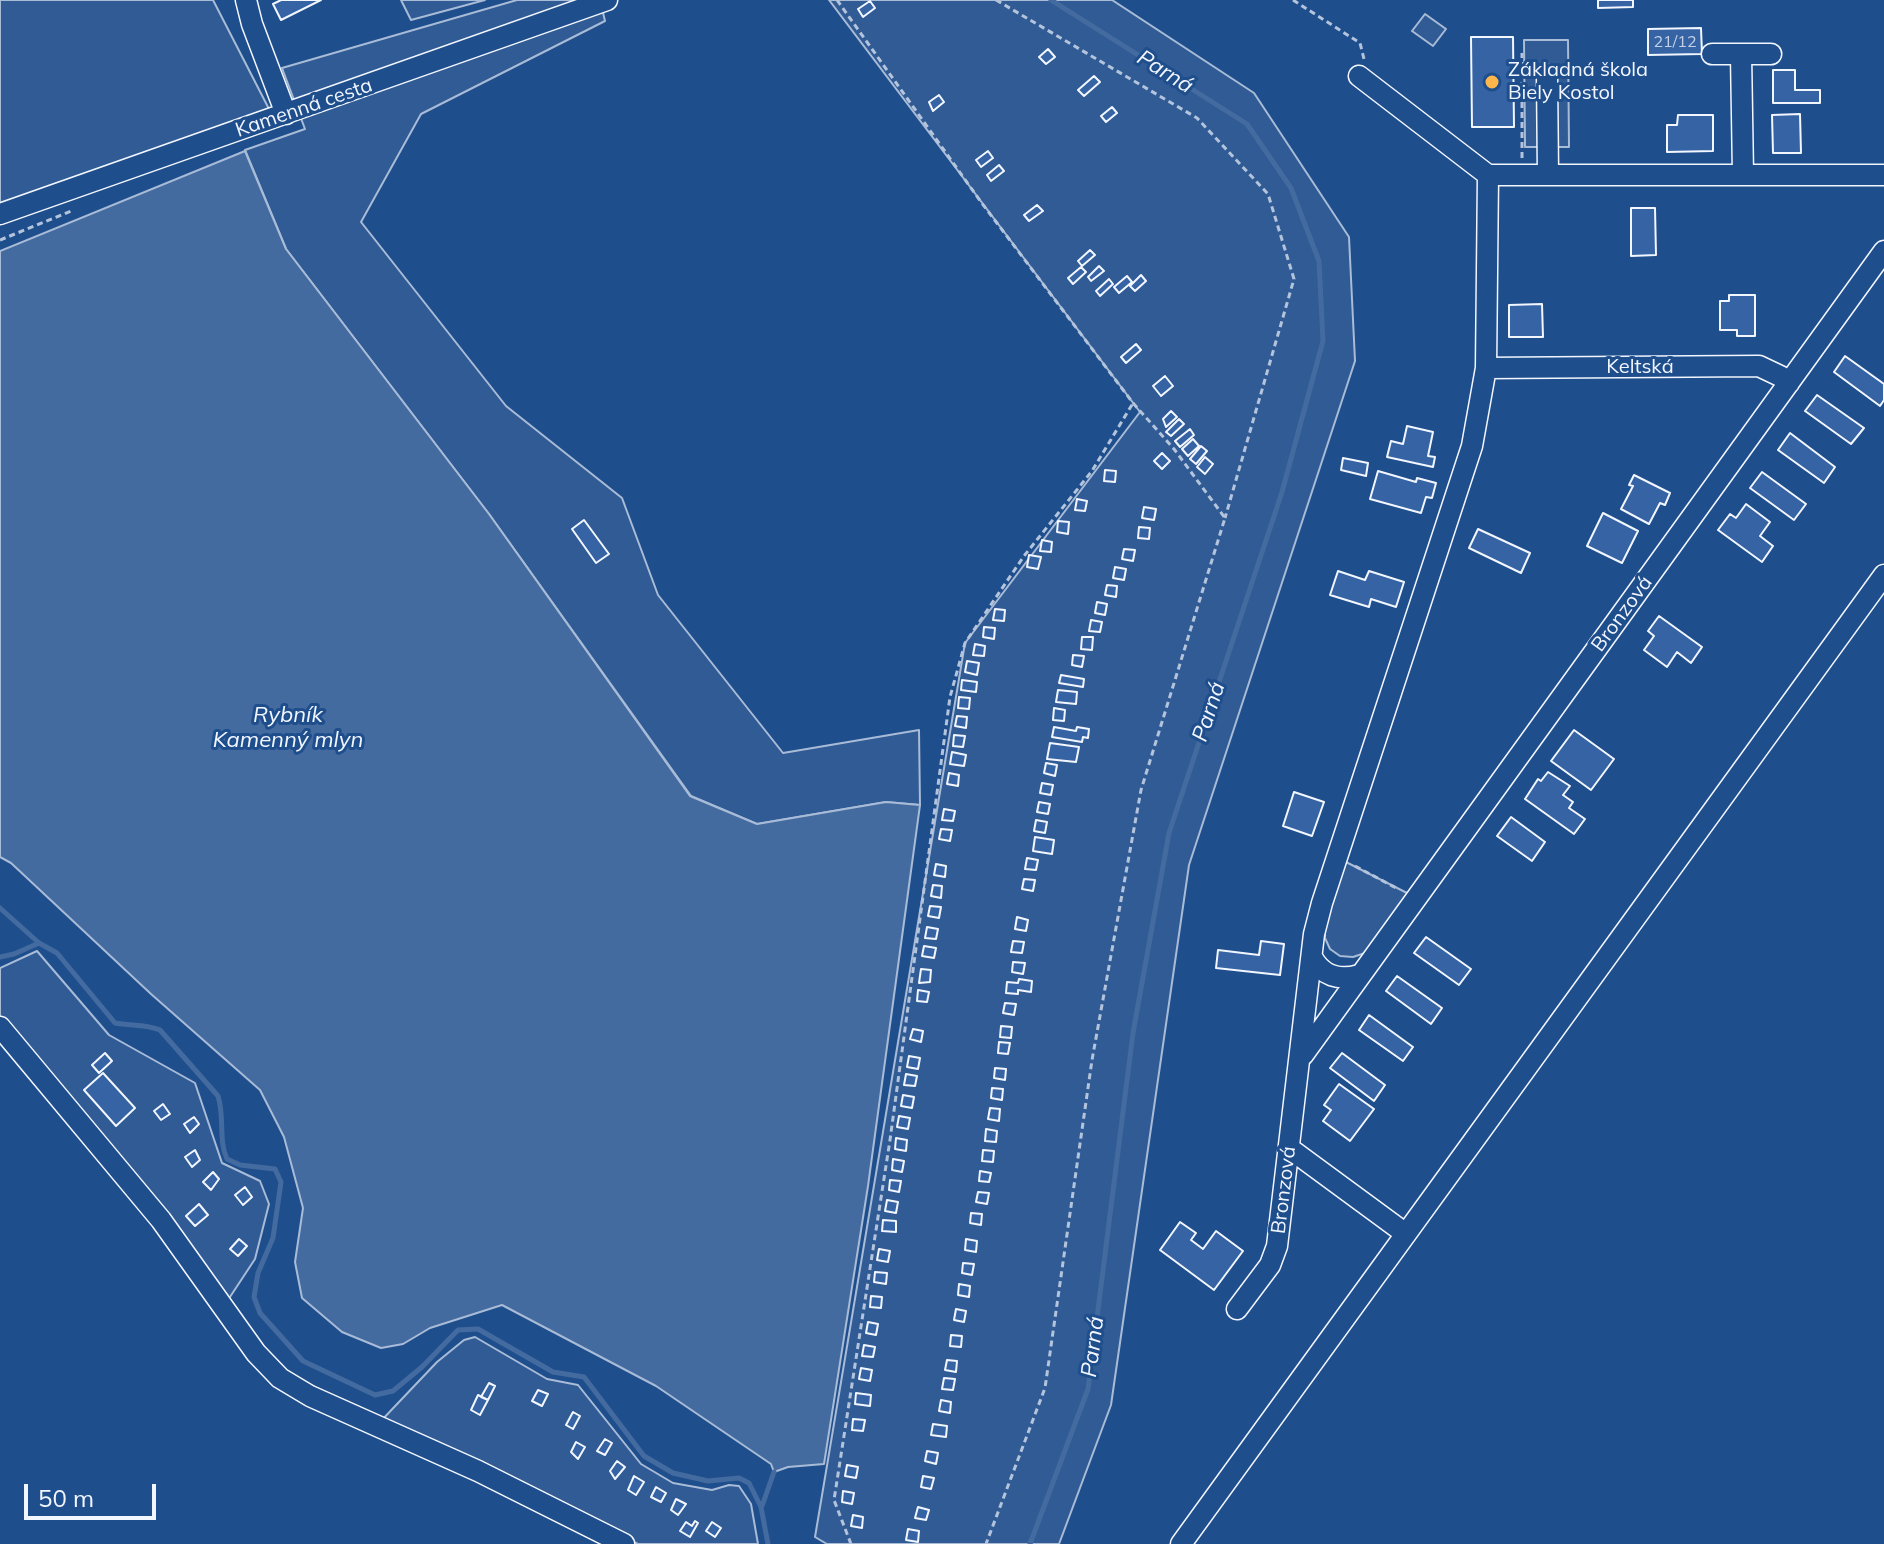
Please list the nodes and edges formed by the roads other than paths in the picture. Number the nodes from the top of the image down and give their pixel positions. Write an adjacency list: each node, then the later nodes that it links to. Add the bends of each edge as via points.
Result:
1 (247, 0): 8 (street)
2 (607, 0): 8 (street, Kamenná cesta)
3 (1712, 54): 4 (street)
4 (1741, 54): 5 (street); 11 (street)
5 (1771, 54)
6 (1362, 72): 9 (street)
7 (1547, 75): 10 (street)
8 (286, 114): 13 (street, Kamenná cesta)
9 (1488, 175): 10 (street); 15 (street, Bronzová)
10 (1548, 175): 11 (street)
11 (1743, 175): 12 (street)
12 (1884, 175)
13 (0, 214)
14 (1884, 251): 16 (street, Bronzová)
15 (1486, 368): 16 (street, Keltská, via 1759,366); 18 (street, Bronzová, via 1472,446 1322,903)
16 (1789, 383): 19 (street, Bronzová)
17 (1884, 575): 23 (street)
18 (1312, 957): 19 (street, via 1328,974 1343,979); 21 (street, Bronzová)
19 (1359, 975): 21 (street, Bronzová)
20 (0, 1027): 25 (street, via 161,1220 256,1353 280,1378)
21 (1300, 1058): 22 (street, Bronzová)
22 (1289, 1148): 23 (street); 24 (street, Bronzová, via 1276,1253)
23 (1406, 1234): 26 (street)
24 (1237, 1309)
25 (624, 1544)
26 (1181, 1544)

